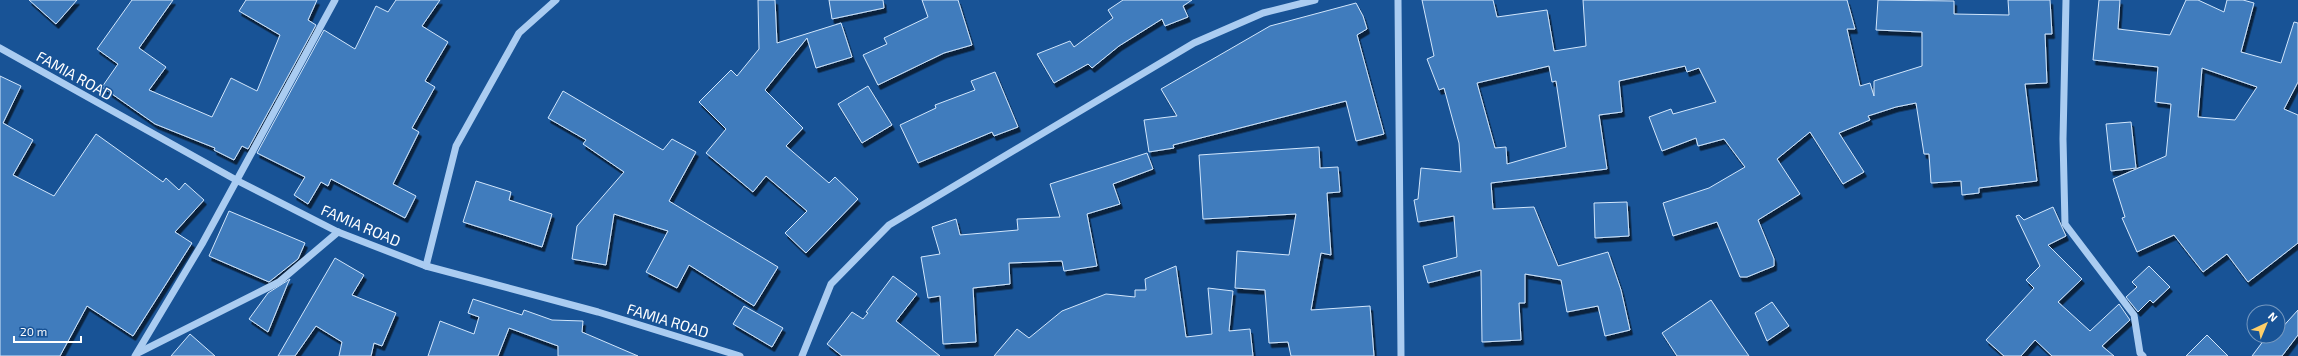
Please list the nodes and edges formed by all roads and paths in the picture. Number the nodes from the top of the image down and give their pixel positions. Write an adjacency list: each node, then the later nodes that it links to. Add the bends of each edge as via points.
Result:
1 (335, 0): 7 (street)
2 (556, 0): 9 (street, via 519,33 456,146)
3 (1315, 0): 12 (street, via 1263,13 1194,43 889,225 831,284)
4 (1398, 0): 13 (street)
5 (2066, 0): 14 (street, via 2063,139 2066,224 2134,315 2140,353)
6 (0, 48): 7 (street, FAMIA ROAD)
7 (238, 181): 8 (street, FAMIA ROAD); 10 (street)
8 (338, 232): 9 (street, FAMIA ROAD); 10 (street, via 279,282)
9 (426, 266): 11 (street, FAMIA ROAD, via 598,312)
10 (136, 354)
11 (740, 356)
12 (802, 356)
13 (1401, 356)
14 (2143, 356)

